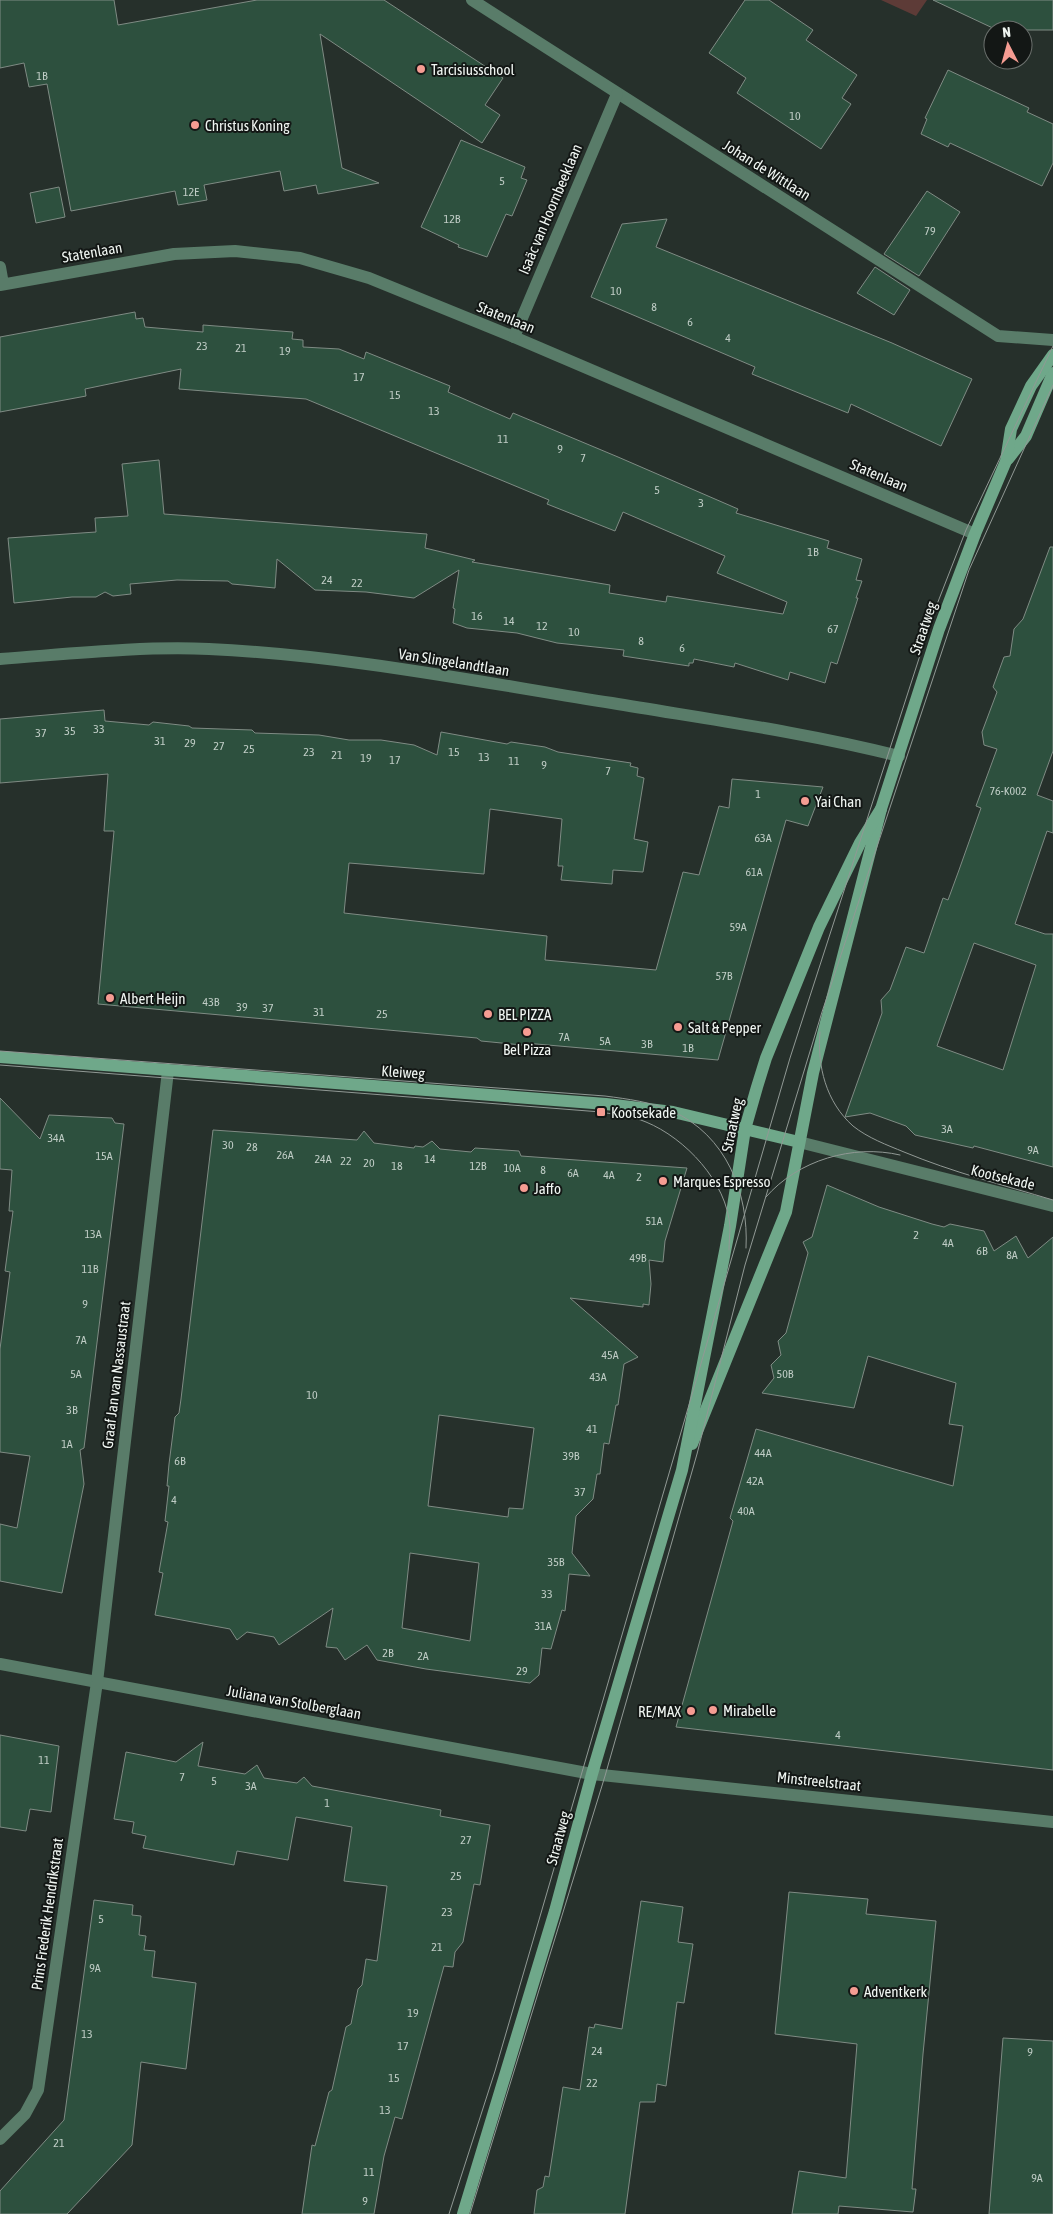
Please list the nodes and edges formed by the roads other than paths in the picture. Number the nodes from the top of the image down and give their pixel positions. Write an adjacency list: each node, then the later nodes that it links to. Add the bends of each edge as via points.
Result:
1 (472, 0): 2 (street, Johan de Wittlaan)
2 (617, 94): 5 (street, Isaäc van Hoornbeeklaan); 6 (street, Johan de Wittlaan, via 998,336)
3 (0, 267): 4 (street)
4 (2, 285): 5 (street, Statenlaan, via 174,254 235,251 300,258 369,278)
5 (514, 337): 10 (street, Statenlaan)
6 (1053, 340)
7 (1053, 355): 9 (street, Straatweg, via 1031,386 1011,428)
8 (1053, 373): 9 (street, Straatweg, via 1026,436)
9 (1006, 461): 10 (street, Straatweg)
10 (975, 534): 12 (street, Straatweg, via 939,629)
11 (0, 660): 12 (street, Van Slingelandtlaan, via 128,650 190,649 297,656 420,672 828,739)
12 (899, 756): 13 (street, Straatweg)
13 (881, 809): 16 (street, Straatweg, via 860,843 819,927 766,1058); 17 (street, Straatweg, via 813,1073)
14 (0, 1057): 15 (street, Kleiweg)
15 (168, 1072): 16 (street, Kleiweg, via 606,1104 673,1112); 21 (street, Graaf Jan van Nassaustraat)
16 (745, 1129): 17 (street, Kleiweg); 19 (street, Straatweg, via 730,1226)
17 (799, 1142): 18 (street, Kootsekade); 19 (street, Straatweg, via 786,1212)
18 (1053, 1206)
19 (682, 1470): 22 (street, Straatweg)
20 (0, 1664): 21 (street, Juliana van Stolberglaan)
21 (97, 1682): 22 (street, Juliana van Stolberglaan); 24 (street, Prins Frederik Hendrikstraat, via 38,2090 24,2114)
22 (587, 1773): 23 (street, Minstreelstraat); 25 (street, Straatweg, via 555,1911)
23 (1053, 1822)
24 (0, 2139)
25 (463, 2214)

